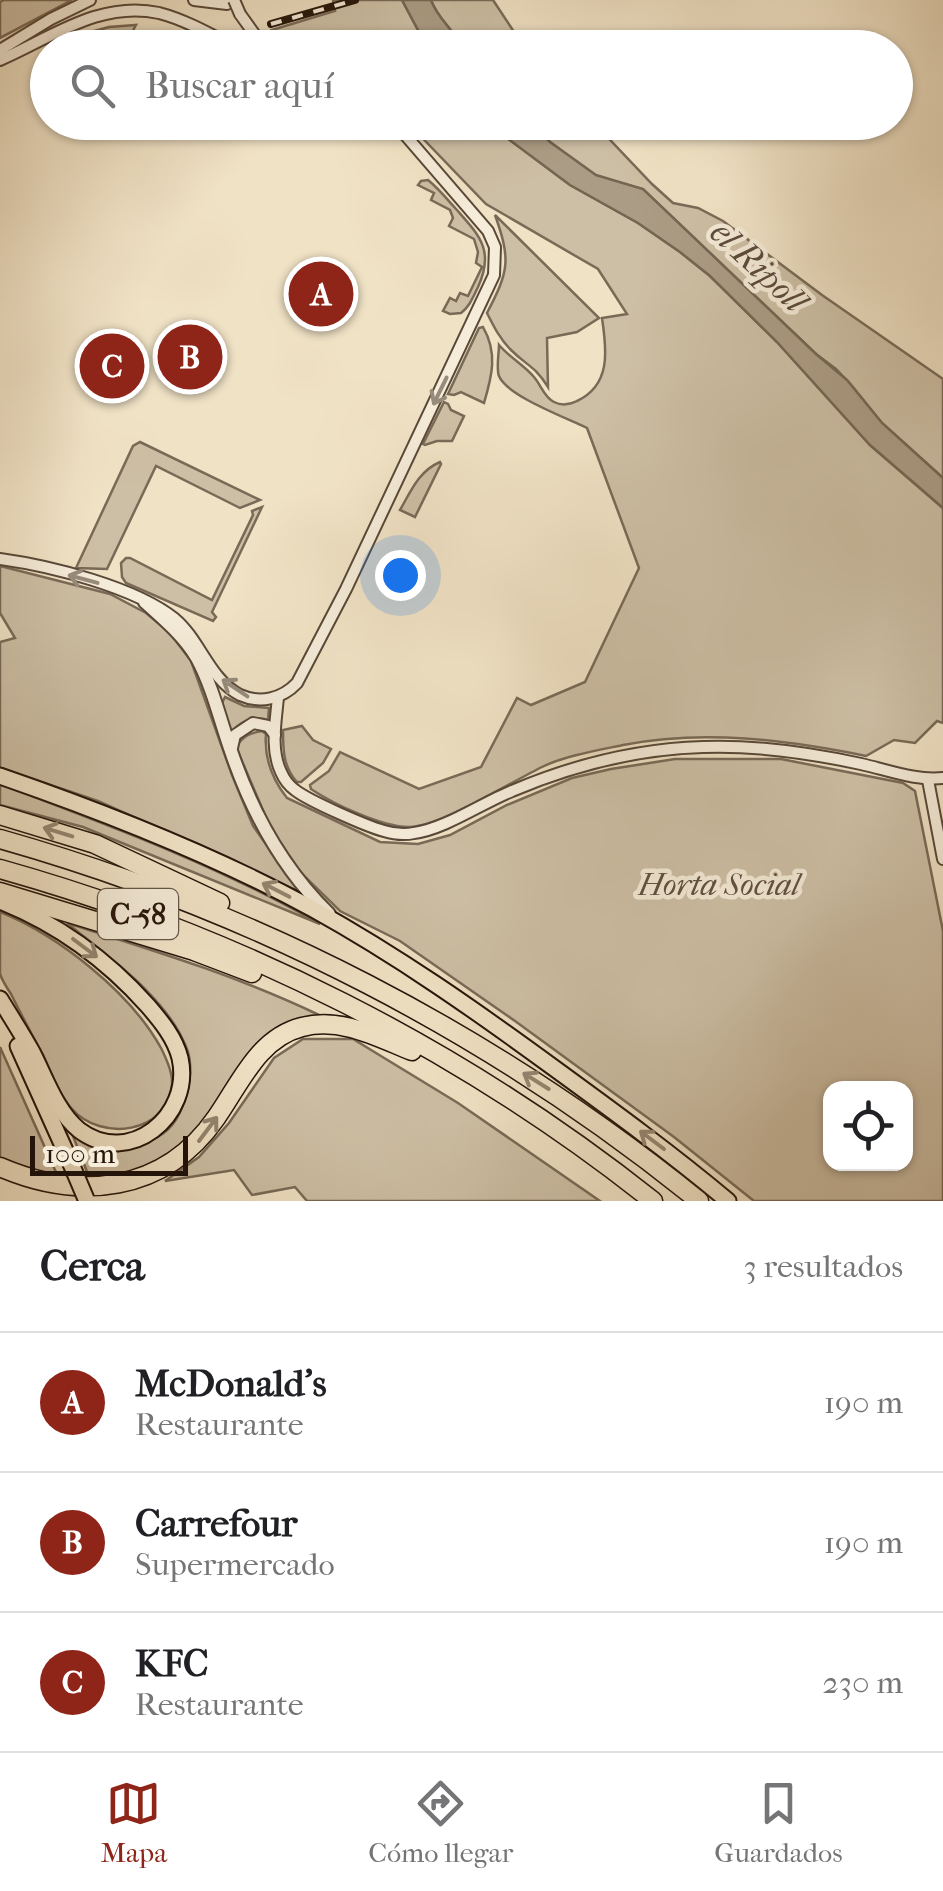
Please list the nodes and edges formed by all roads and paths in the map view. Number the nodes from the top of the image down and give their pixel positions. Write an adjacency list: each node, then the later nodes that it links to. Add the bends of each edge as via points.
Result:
1 (90, 0): 4 (street)
2 (194, 0): 3 (street)
3 (231, 2): 7 (street, bridge)
4 (33, 30)
5 (60, 30): 6 (street, via 118,10 164,14)
6 (198, 30)
7 (251, 30)
8 (30, 32): 10 (street)
9 (30, 45): 11 (street)
10 (0, 50)
11 (0, 60)
12 (408, 140): 15 (street, one-way to 15, via 488,231 494,275 309,663 297,684)
13 (0, 556): 14 (street, one-way to 13)
14 (146, 602): 15 (street, one-way to 14, via 251,698 229,687 176,620); 17 (street, via 196,658)
15 (278, 697): 16 (street)
16 (275, 737): 17 (street, via 264,723 248,725 235,735); 20 (street, via 279,768 295,790 402,834 441,826 579,765 644,752 755,748)
17 (232, 754): 27 (street, via 281,857 322,906)
18 (0, 776): 27 (main road, one-way to 18, via 166,839)
19 (943, 778): 20 (street)
20 (928, 780): 23 (street)
21 (0, 815): 28 (highway, one-way to 21, via 301,940 114,852)
22 (0, 839): 28 (highway, C-58, via 194,904)
23 (943, 859)
24 (0, 869): 30 (highway, C-58, via 178,929)
25 (0, 892): 30 (highway, via 194,951)
26 (0, 901): 29 (main road, one-way to 29, via 78,942 155,1014 172,1037 182,1074 170,1114 132,1140 81,1131)
27 (362, 937): 36 (main road, one-way to 27, via 518,1042)
28 (396, 999): 35 (highway, C-58, one-way to 28, via 548,1088)
29 (0, 1002): 33 (main road, bridge)
30 (375, 1020): 31 (highway, C-58)
31 (468, 1073): 32 (highway, one-way to 31, via 49,1184 95,1188 162,1171 204,1134 267,1045 301,1027 352,1028); 34 (highway, C-58)
32 (0, 1167)
33 (86, 1200)
34 (653, 1201)
35 (699, 1201)
36 (728, 1201)

